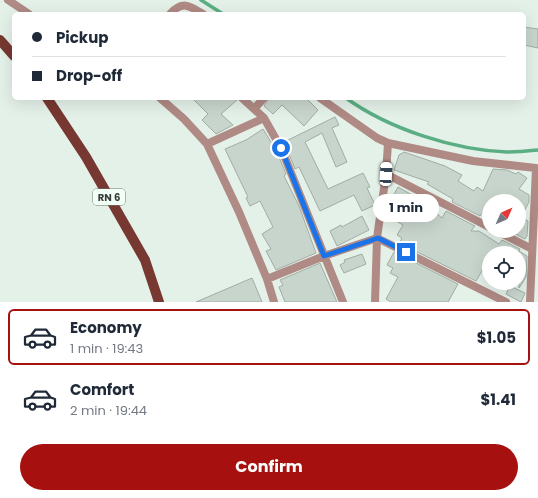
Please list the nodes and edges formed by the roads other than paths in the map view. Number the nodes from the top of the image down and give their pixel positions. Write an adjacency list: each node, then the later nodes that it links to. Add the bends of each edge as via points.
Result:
1 (8, 0): 2 (street)
2 (26, 12)
3 (172, 12): 4 (street, via 184,5)
4 (200, 12)
5 (0, 40): 6 (main road)
6 (12, 54)
7 (48, 100): 24 (main road, RN 6, via 86,157 145,260)
8 (162, 100): 15 (street)
9 (244, 100): 12 (street)
10 (262, 100): 12 (street)
11 (323, 100): 14 (street)
12 (254, 109): 13 (street)
13 (264, 118): 15 (street); 22 (street, via 281,148)
14 (388, 143): 16 (street, via 473,161); 17 (street)
15 (207, 144): 23 (street)
16 (537, 168): 21 (street)
17 (386, 174): 18 (street); 19 (street)
18 (482, 223)
19 (378, 238): 22 (street); 27 (street); 28 (street)
20 (511, 238): 21 (street)
21 (532, 249): 29 (street)
22 (324, 256): 23 (street); 26 (street)
23 (267, 279): 25 (street)
24 (159, 302)
25 (274, 302)
26 (343, 302)
27 (375, 302)
28 (506, 302)
29 (530, 302)

